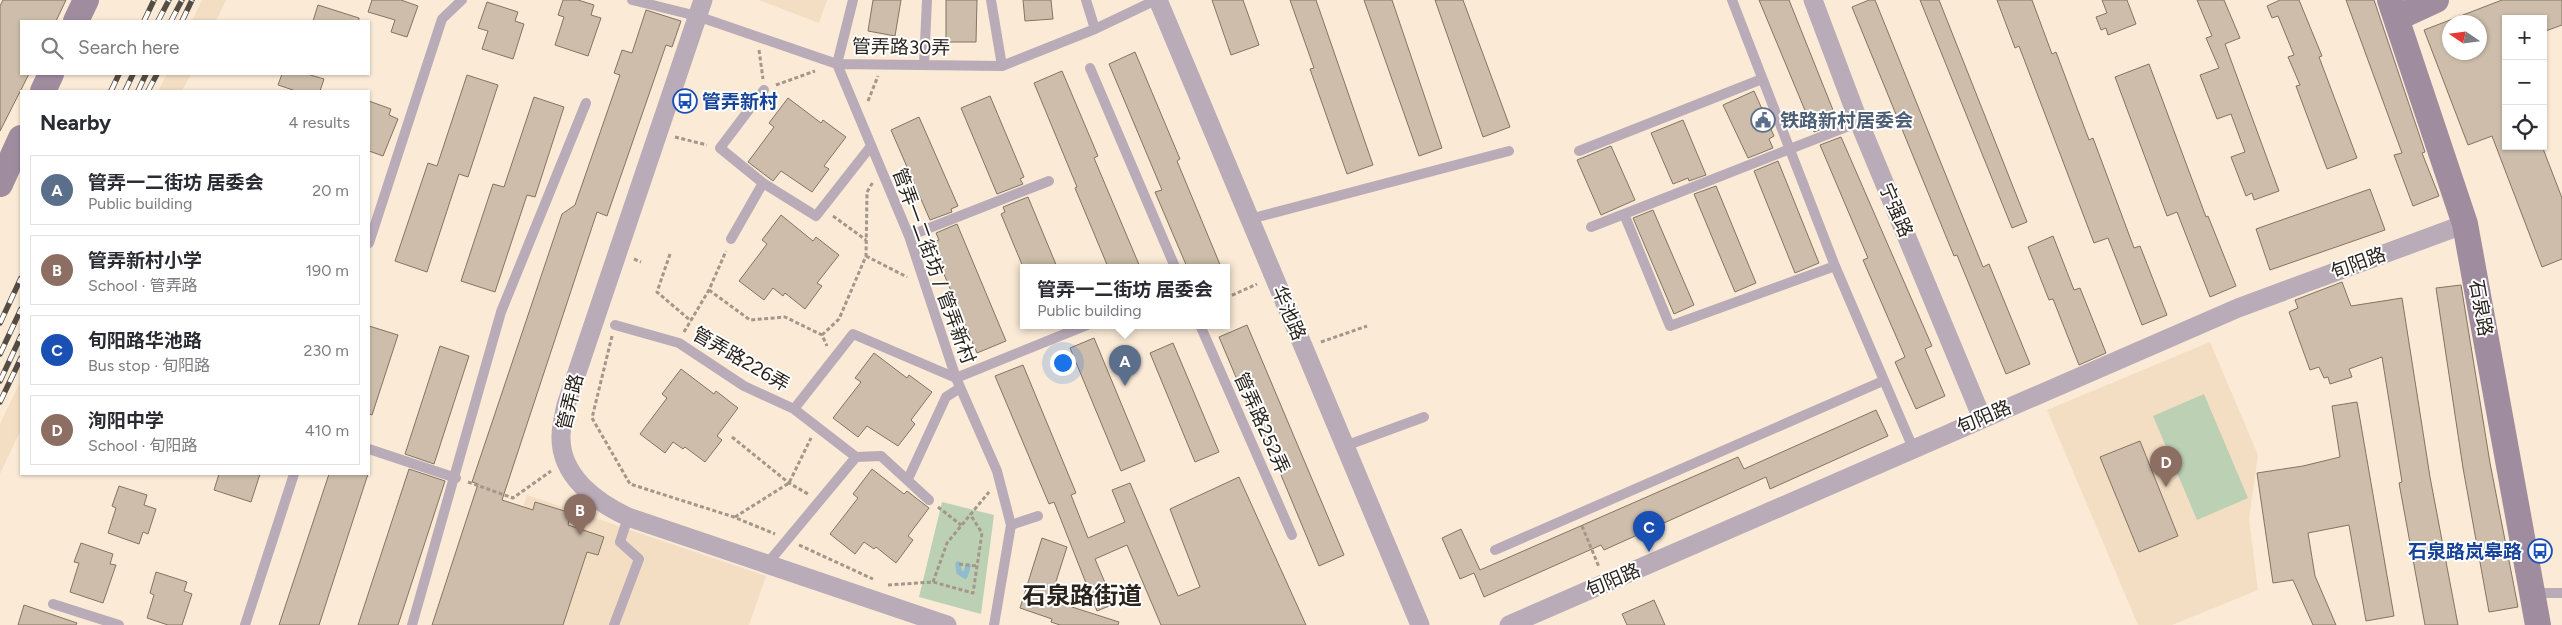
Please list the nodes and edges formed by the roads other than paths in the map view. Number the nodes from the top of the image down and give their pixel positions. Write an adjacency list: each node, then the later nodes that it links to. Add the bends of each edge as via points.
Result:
1 (86, 0): 14 (street)
2 (462, 0): 40 (lane, via 442,19)
3 (632, 0): 12 (lane)
4 (853, 0): 16 (lane, 管弄路30弄)
5 (927, 0): 17 (lane)
6 (991, 0): 18 (lane)
7 (1086, 0): 15 (lane)
8 (1157, 0): 15 (lane, 管弄路30弄); 35 (street, 华池路)
9 (1732, 0): 21 (lane)
10 (1813, 0): 25 (street, 宁强路)
11 (2436, 0): 13 (street)
12 (700, 8): 16 (lane, via 757,36); 60 (street, 管弄路, via 566,405 561,437 565,461 582,486 604,506)
13 (2394, 9): 36 (street, 石泉路)
14 (76, 20)
15 (1094, 29): 18 (lane, 管弄路30弄)
16 (837, 64): 17 (lane, 管弄路30弄); 27 (lane, 管弄一二街坊 / 管弄新村)
17 (924, 65): 18 (lane, 管弄路30弄)
18 (1002, 66)
19 (1090, 68): 41 (lane)
20 (51, 75): 22 (street)
21 (1762, 79): 28 (lane); 30 (lane)
22 (43, 90)
23 (764, 90): 32 (lane, via 720,148)
24 (586, 102): 56 (lane, via 501,312)
25 (1859, 122): 28 (lane); 50 (street, 宁强路)
26 (20, 140): 33 (street)
27 (871, 146): 32 (lane, via 816,216); 38 (lane, 管弄一二街坊 / 管弄新村)
28 (1790, 148): 34 (lane); 42 (lane)
29 (1509, 151): 35 (lane)
30 (1579, 151)
31 (1049, 181): 38 (lane)
32 (763, 183): 39 (lane)
33 (0, 184)
34 (1624, 214): 37 (lane); 42 (lane, via 1670,326)
35 (1250, 220): 51 (street, 华池路)
36 (2465, 224): 50 (street, 旬阳路, via 2238,308); 65 (street, 石泉路)
37 (1591, 227)
38 (909, 236): 47 (lane, 管弄一二街坊 / 管弄新村)
39 (731, 239)
40 (370, 240)
41 (1174, 264)
42 (1836, 266): 46 (lane)
43 (615, 325): 48 (lane, 管弄路226弄, via 679,342 744,386)
44 (1078, 329): 47 (lane)
45 (1202, 329): 62 (lane, 管弄路252弄)
46 (1883, 381): 52 (lane); 63 (lane)
47 (958, 383): 48 (lane, 管弄路226弄, via 853,334); 57 (lane, via 946,397); 61 (lane, 管弄一二街坊 / 管弄新村, via 1000,480)
48 (794, 409): 54 (lane)
49 (1424, 417): 51 (lane)
50 (1982, 418): 52 (street, 旬阳路)
51 (1345, 446): 74 (street, 华池路)
52 (1913, 448): 75 (street, 旬阳路)
53 (370, 449): 56 (lane)
54 (856, 457): 57 (lane, via 881,456); 64 (lane)
55 (294, 475): 69 (lane)
56 (456, 478): 70 (lane)
57 (908, 479): 58 (lane)
58 (929, 500)
59 (1038, 516): 61 (lane)
60 (628, 517): 64 (street, 管弄路); 71 (lane, via 620,542 639,559)
61 (1011, 525): 73 (lane, 管弄一二街坊 / 管弄新村)
62 (1292, 535)
63 (1495, 550)
64 (767, 564): 72 (street, 管弄路)
65 (2532, 593): 66 (lane); 76 (street, 石泉路)
66 (2562, 593)
67 (53, 604): 68 (lane)
68 (119, 625)
69 (245, 625)
70 (412, 625)
71 (614, 625)
72 (946, 625)
73 (994, 625)
74 (1420, 625)
75 (1509, 625)
76 (2538, 625)

